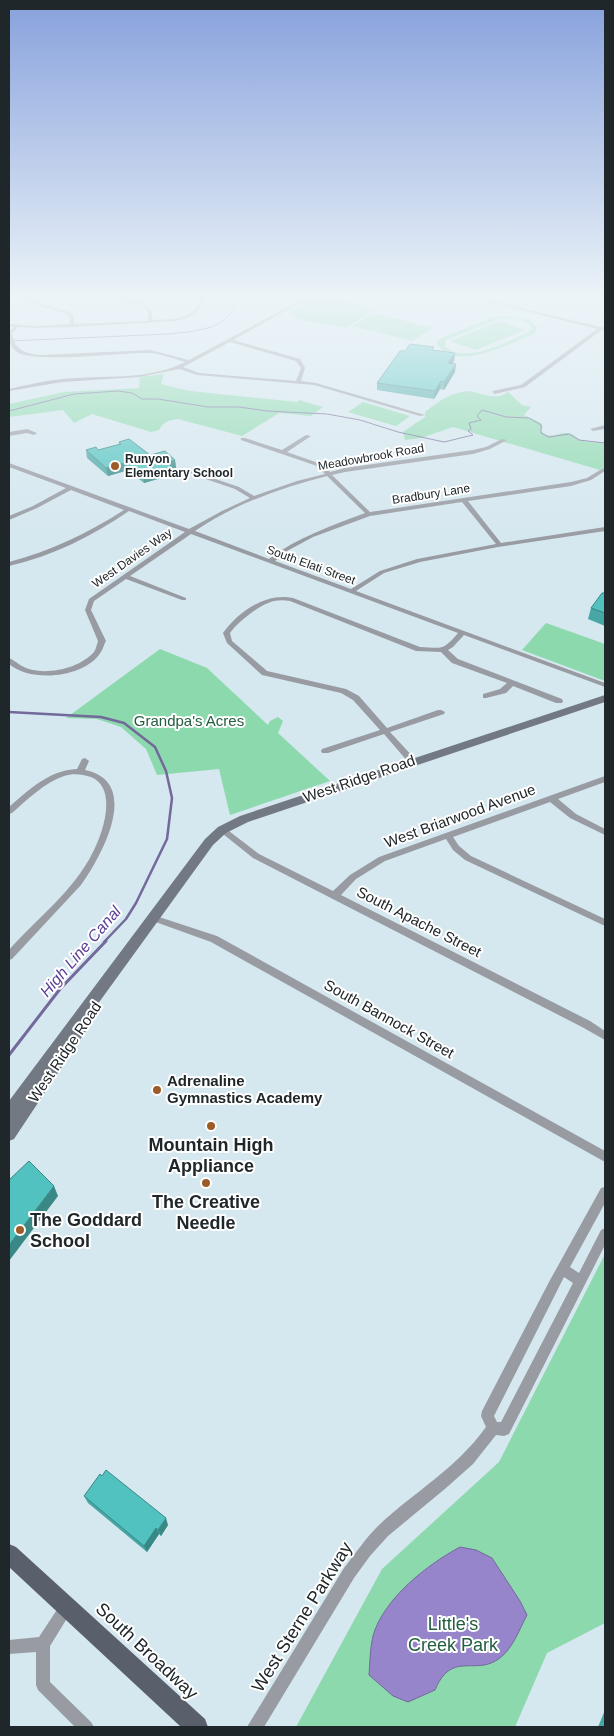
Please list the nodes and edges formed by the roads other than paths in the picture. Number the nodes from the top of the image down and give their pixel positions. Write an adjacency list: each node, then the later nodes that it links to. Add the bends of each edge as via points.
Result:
1 (95, 378): 6 (street)
2 (248, 378): 5 (street)
3 (300, 378): 5 (street)
4 (534, 378): 7 (street, via 523,386)
5 (298, 382): 8 (street, via 323,386)
6 (9, 390)
7 (495, 392)
8 (422, 415)
9 (605, 427): 10 (street)
10 (593, 429)
11 (34, 433): 12 (street)
12 (9, 434)
13 (308, 436): 16 (street)
14 (243, 438): 16 (street)
15 (504, 440): 20 (street, Meadowbrook Road, via 473,452)
16 (283, 452): 20 (street, via 319,465)
17 (10, 467): 21 (street, South Elati Street)
18 (605, 469): 23 (street, Bradbury Lane, via 575,483)
19 (190, 472): 22 (street, via 237,488)
20 (327, 474): 22 (street, Meadowbrook Road); 25 (street)
21 (70, 488): 24 (street, South Elati Street); 26 (street)
22 (254, 498): 28 (street, Meadowbrook Road)
23 (464, 500): 25 (street, Bradbury Lane); 29 (street)
24 (129, 509): 28 (street, South Elati Street); 31 (street, via 78,541)
25 (369, 514): 30 (street, Bradbury Lane, via 311,536)
26 (9, 518)
27 (605, 529): 29 (street)
28 (190, 532): 30 (street, South Elati Street); 32 (street, West Davies Way)
29 (500, 545): 33 (street, via 396,567)
30 (269, 562): 33 (street, South Elati Street)
31 (9, 564)
32 (125, 576): 34 (street); 37 (street, West Davies Way, via 88,605 102,641 93,656 67,670 44,674 21,670)
33 (350, 592): 35 (street, South Elati Street)
34 (184, 600)
35 (462, 633): 36 (street); 39 (street, South Elati Street)
36 (443, 650): 38 (street, via 454,661); 44 (street, via 419,649 282,598 262,602 227,631 225,636 229,642 260,670 272,676 352,695)
37 (9, 660)
38 (512, 683): 40 (street, via 503,691); 42 (street)
39 (605, 685)
40 (486, 696)
41 (605, 698): 47 (street, West Ridge Road)
42 (559, 701)
43 (441, 712): 44 (street)
44 (385, 732): 45 (street); 47 (street)
45 (325, 751)
46 (86, 761): 48 (street)
47 (412, 761): 52 (street, West Ridge Road, via 244,819)
48 (80, 771): 51 (street, via 52,777); 58 (street, via 98,776 108,788 110,809 103,840 80,881)
49 (605, 778): 50 (street, West Briarwood Avenue)
50 (550, 798): 53 (street, via 573,816); 54 (street, West Briarwood Avenue)
51 (9, 811)
52 (222, 830): 55 (street, South Apache Street, via 256,856); 56 (street, West Ridge Road, via 209,842)
53 (605, 832)
54 (448, 835): 55 (street, West Briarwood Avenue, via 373,864 353,877); 57 (street, via 468,858)
55 (334, 896): 59 (street, South Apache Street)
56 (153, 918): 60 (street, West Ridge Road); 61 (street, West Ridge Road); 62 (street, South Bannock Street, via 214,939)
57 (605, 923)
58 (9, 956)
59 (605, 1036)
60 (9, 1113)
61 (9, 1134)
62 (605, 1157)
63 (605, 1192): 65 (street)
64 (605, 1234): 66 (street, West Sterne Parkway)
65 (562, 1269): 66 (street); 67 (street, via 487,1416)
66 (582, 1281): 67 (street, West Sterne Parkway, via 504,1429)
67 (493, 1428): 74 (street, West Sterne Parkway, via 457,1472 398,1518 367,1549)
68 (9, 1554): 69 (main road, South Broadway)
69 (67, 1607): 70 (street); 73 (main road, South Broadway)
70 (42, 1644): 71 (street); 72 (street, via 43,1685)
71 (9, 1647)
72 (86, 1727)
73 (197, 1727)
74 (255, 1727)

